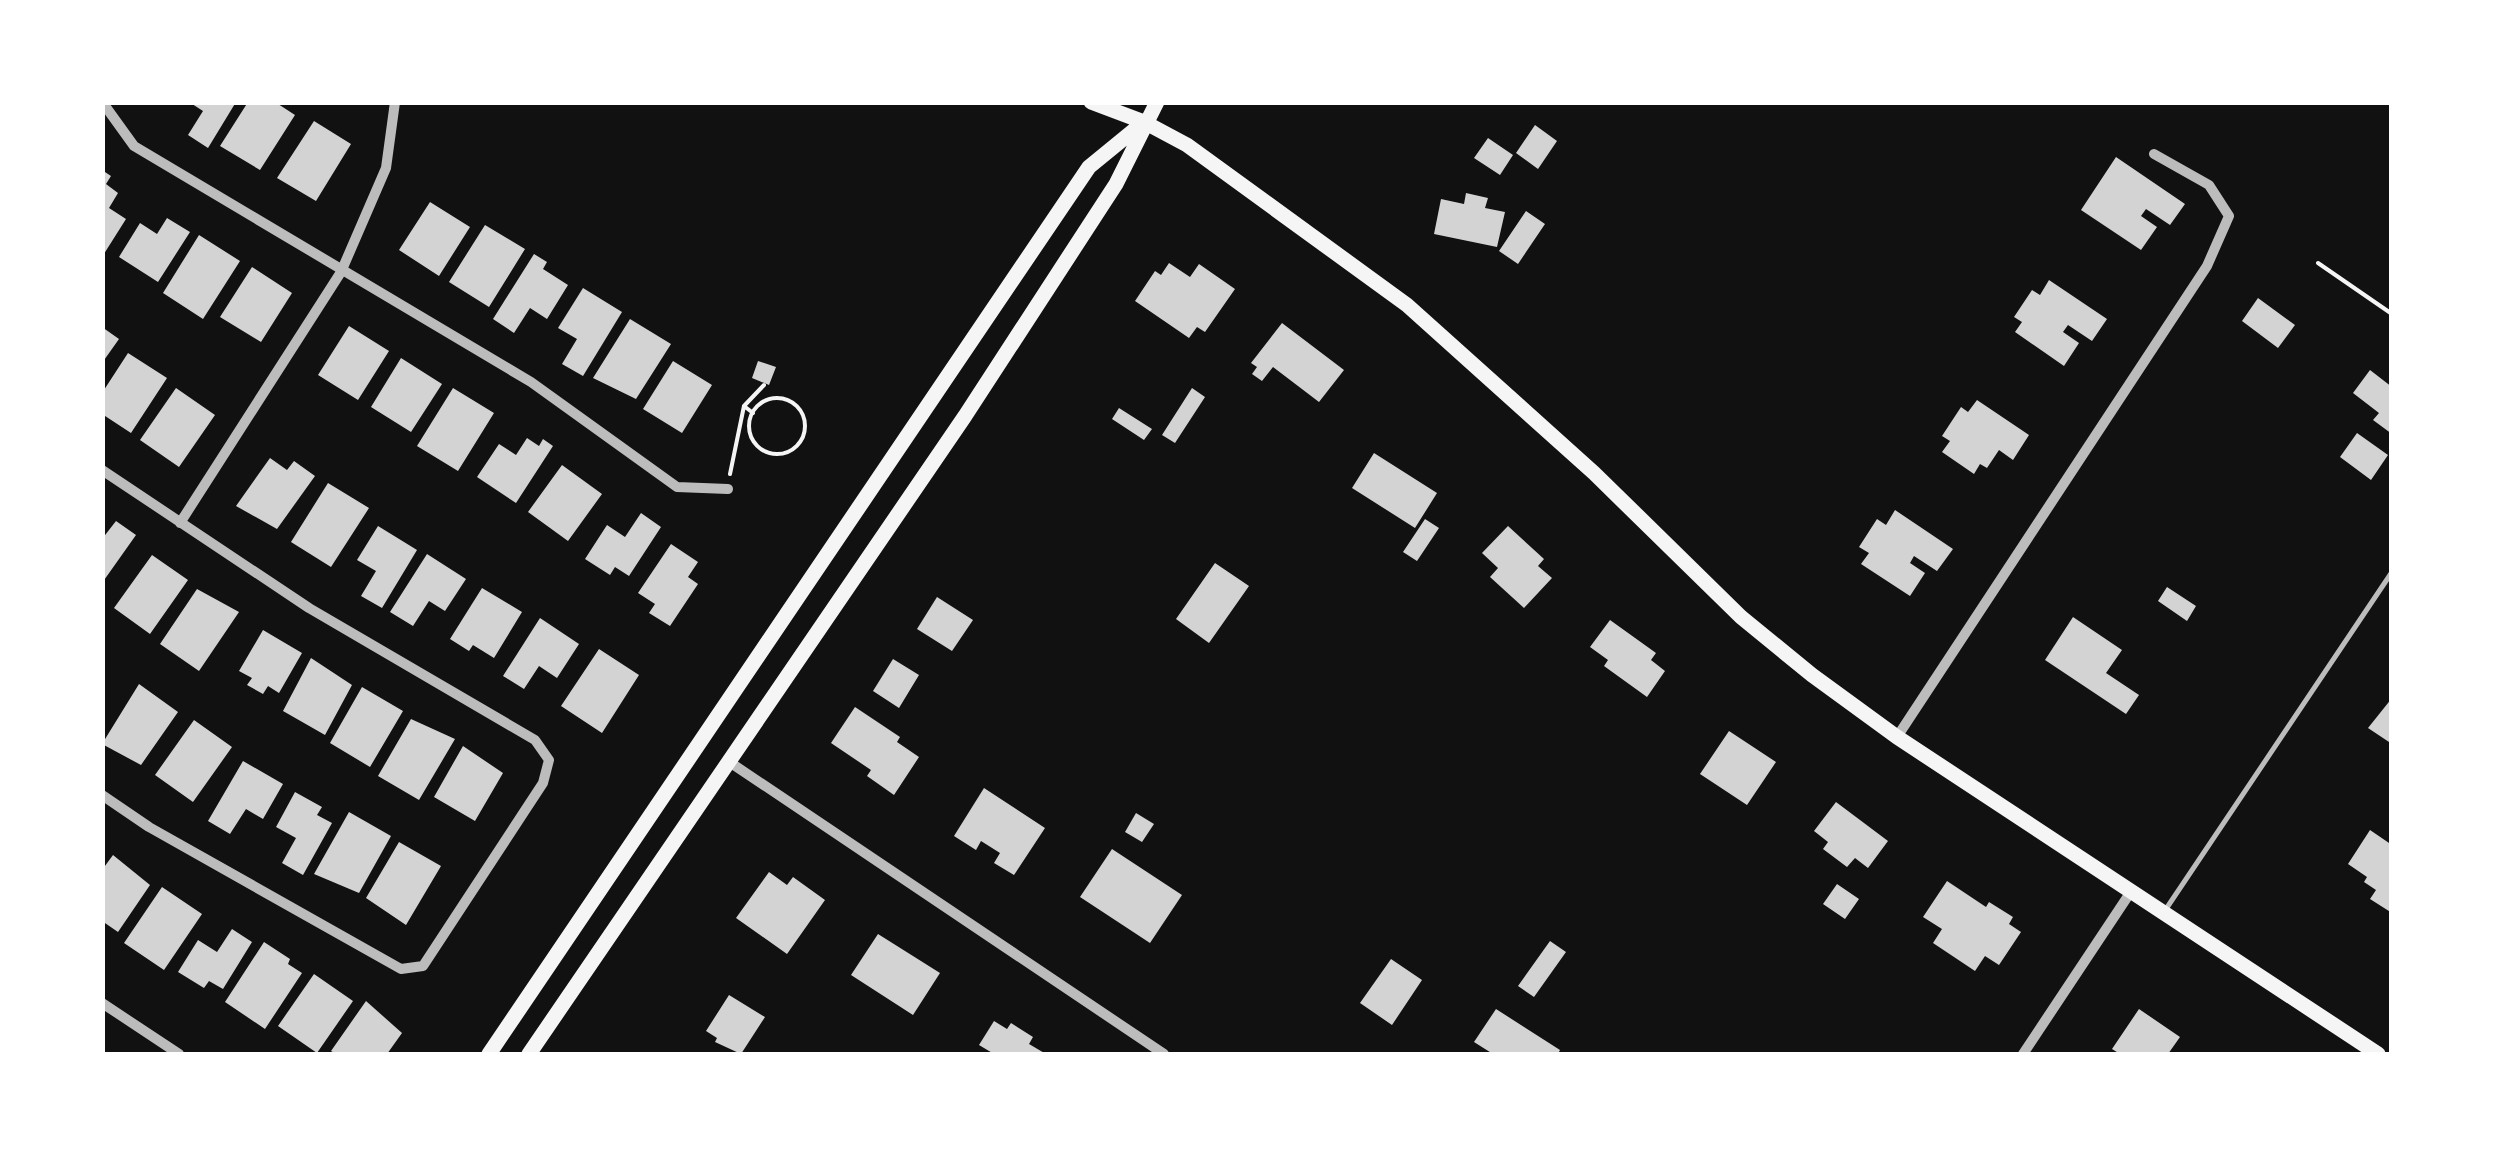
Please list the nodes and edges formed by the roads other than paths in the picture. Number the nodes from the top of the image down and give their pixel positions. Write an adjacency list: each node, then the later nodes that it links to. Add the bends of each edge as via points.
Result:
1 (395, 102): 8 (street, via 386,168)
2 (1091, 102): 6 (main road)
3 (1132, 102): 6 (main road)
4 (1157, 102): 6 (main road)
5 (103, 103): 8 (street, via 134,146)
6 (1144, 122): 13 (main road, via 1249,186 1407,305 1741,617); 14 (main road, via 1089,166); 15 (main road, via 1116,184)
7 (2154, 154): 13 (street, via 2209,185 2230,216 2207,266)
8 (341, 272): 10 (street, via 531,382 677,487); 11 (street)
9 (102, 470): 11 (street)
10 (728, 489)
11 (180, 523): 16 (street, via 309,608 535,740 549,760 543,783 423,966 401,969)
12 (2392, 572): 18 (lane)
13 (1896, 738): 17 (main road)
14 (702, 742): 15 (main road); 21 (main road)
15 (728, 760): 22 (main road); 23 (street)
16 (102, 795)
17 (2132, 890): 18 (main road); 24 (street)
18 (2165, 912): 25 (main road)
19 (102, 1003): 20 (street)
20 (179, 1054)
21 (490, 1054)
22 (529, 1054)
23 (1164, 1054)
24 (2023, 1054)
25 (2378, 1054)

